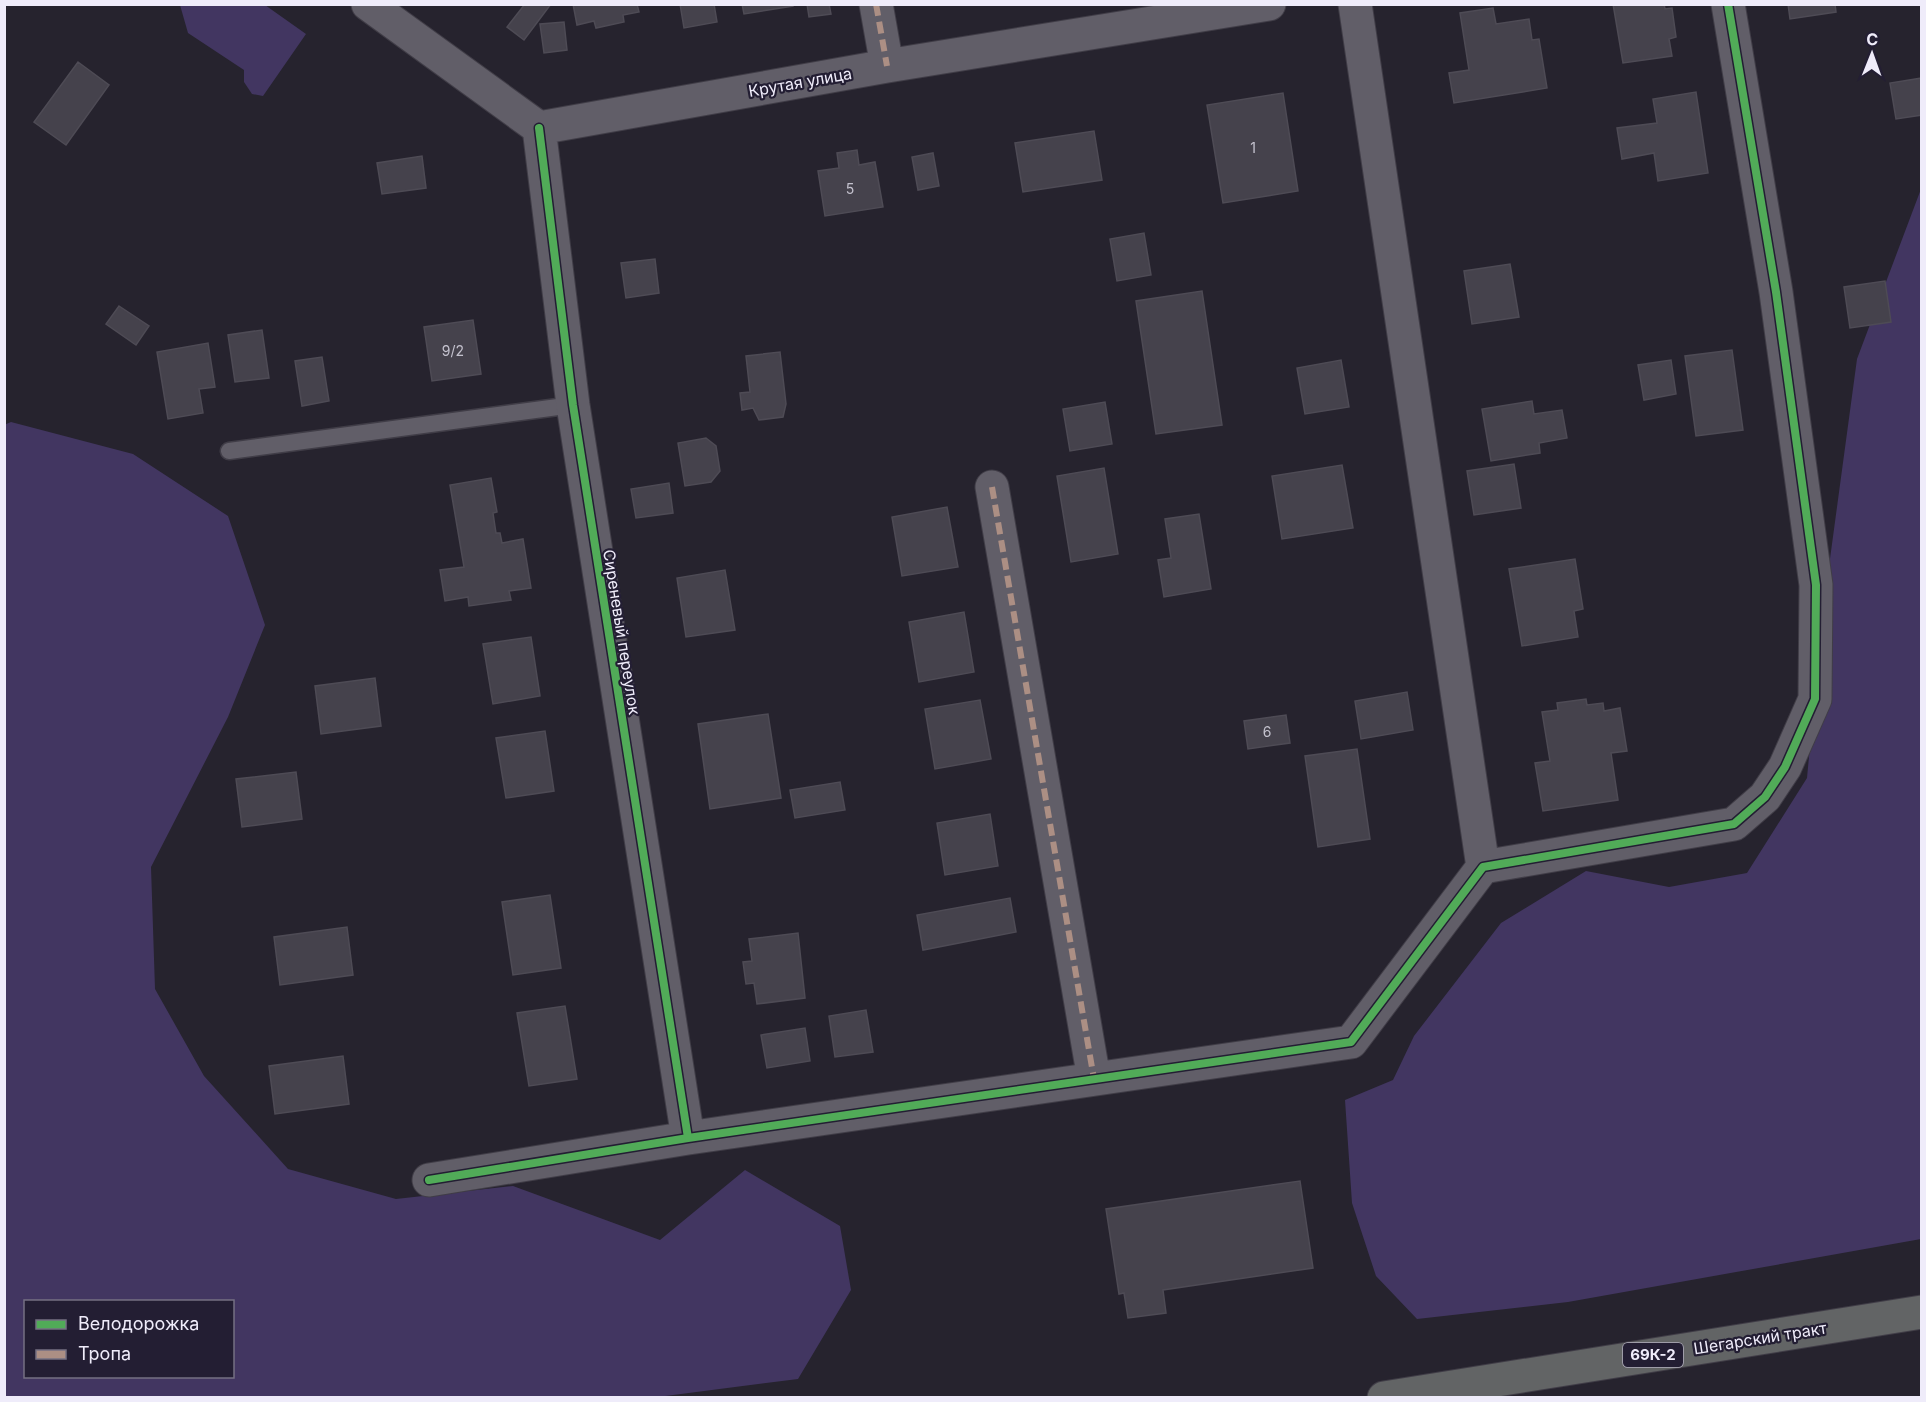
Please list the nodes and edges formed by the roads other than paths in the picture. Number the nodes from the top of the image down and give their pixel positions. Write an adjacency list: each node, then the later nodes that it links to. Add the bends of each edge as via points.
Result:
1 (368, 4): 7 (street)
2 (876, 4): 6 (street)
3 (1269, 4): 6 (street, Крутая улица)
4 (1355, 4): 11 (street)
5 (1728, 4): 11 (street, via 1776,292 1816,585 1815,699 1785,767 1765,797 1734,824)
6 (887, 66): 7 (street, Крутая улица)
7 (539, 128): 8 (street, Сиреневый переулок)
8 (573, 405): 9 (lane); 13 (street, Сиреневый переулок)
9 (229, 451)
10 (992, 487): 12 (street)
11 (1482, 867): 12 (street, via 1351,1042)
12 (1094, 1079): 13 (street)
13 (688, 1138): 14 (street)
14 (429, 1180)
15 (1922, 1312): 16 (main road, Шегарский тракт / 69К-2)
16 (1384, 1398)

